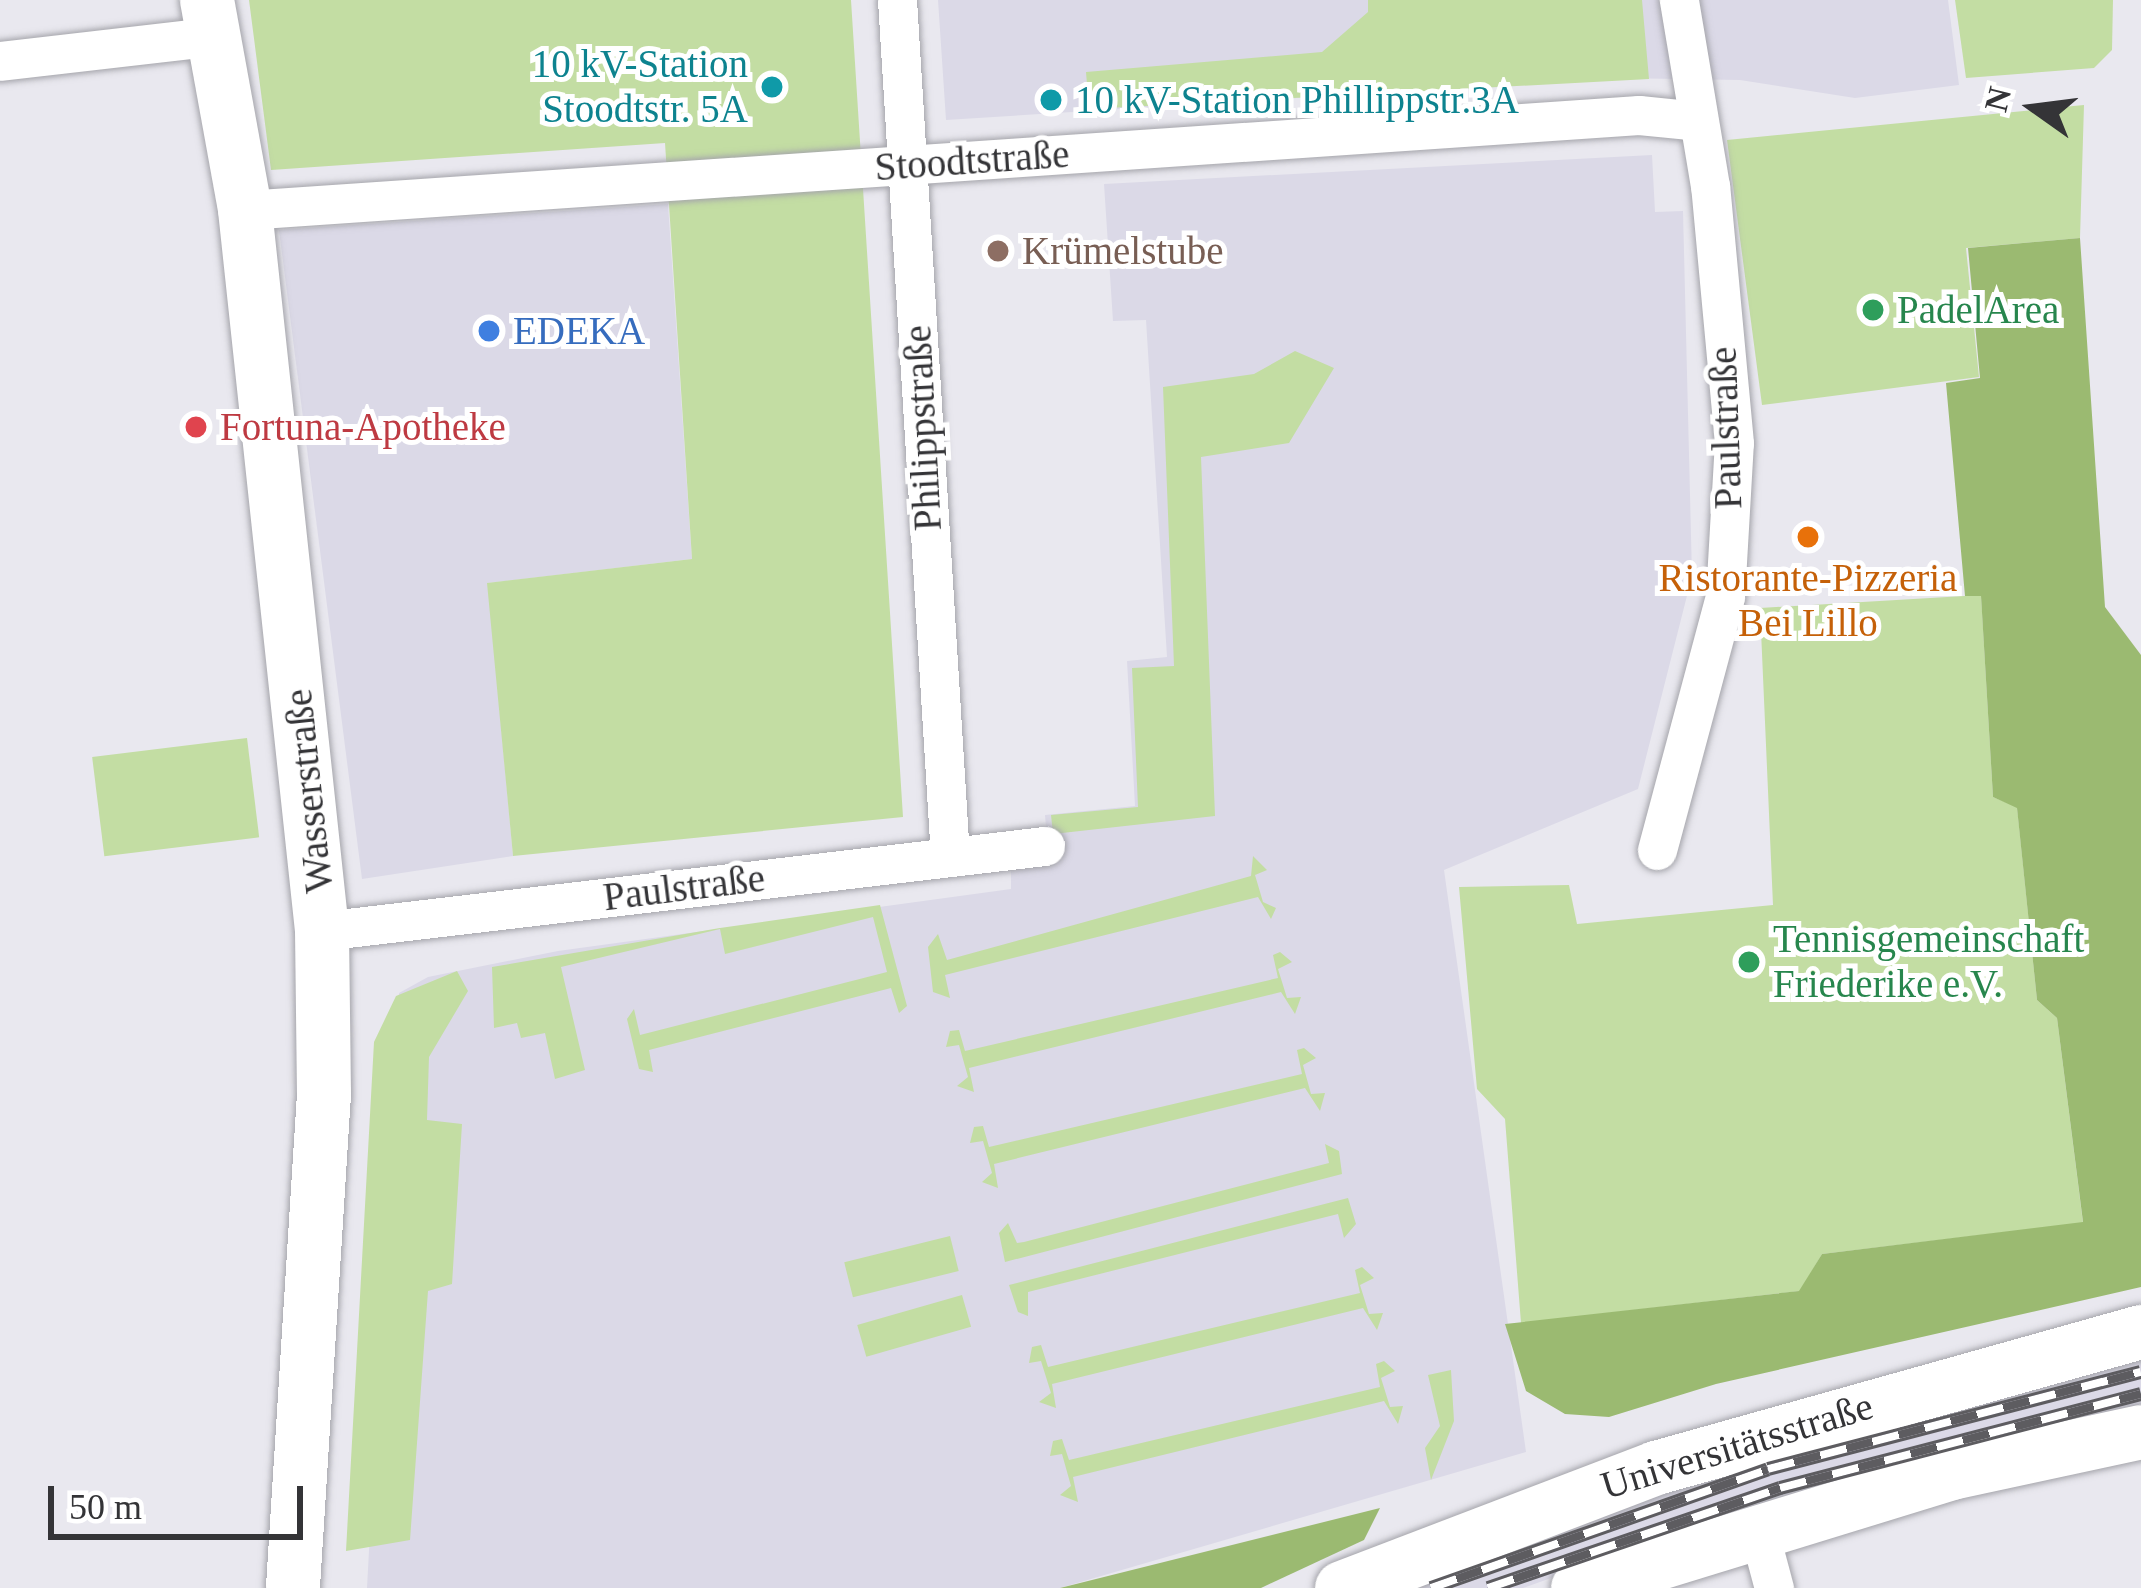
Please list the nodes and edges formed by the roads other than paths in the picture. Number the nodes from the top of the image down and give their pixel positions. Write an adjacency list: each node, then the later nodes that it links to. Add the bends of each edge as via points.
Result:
1 (897, 0): 6 (street, Philippstraße)
2 (1679, 0): 5 (street, Paulstraße)
3 (212, 18): 4 (street); 7 (main road, Wasserstraße)
4 (0, 62)
5 (1698, 121): 6 (street, Stoodtstraße, via 1639,116); 9 (street, Paulstraße, via 1734,443 1725,598)
6 (907, 165): 7 (street, Stoodtstraße); 10 (street, Philippstraße)
7 (245, 209): 11 (main road, Wasserstraße)
8 (1045, 846): 10 (street, Paulstraße)
9 (1657, 850)
10 (950, 856): 11 (street, Paulstraße)
11 (322, 931): 15 (main road, Wasserstraße, via 324,1094)
12 (2141, 1332): 16 (main road, Universitätsstraße, via 1718,1448)
13 (2141, 1432): 14 (main road, via 1952,1473)
14 (1758, 1528): 17 (main road); 18 (street)
15 (293, 1588)
16 (1342, 1588)
17 (1578, 1588)
18 (1774, 1588)

